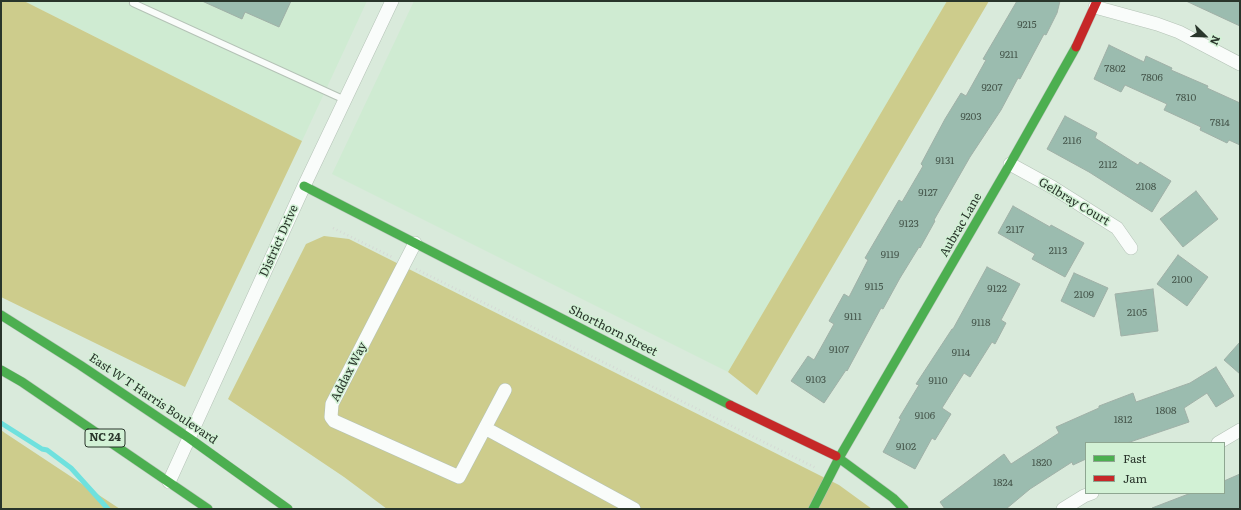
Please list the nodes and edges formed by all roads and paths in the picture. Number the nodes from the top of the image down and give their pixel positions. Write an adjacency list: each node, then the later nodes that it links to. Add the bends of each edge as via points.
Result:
1 (392, 1): 5 (street, District Drive)
2 (133, 2): 5 (lane)
3 (1096, 4): 4 (street, via 1179,32); 6 (street, Aubrac Lane, via 1074,51)
4 (1240, 64)
5 (345, 100): 7 (street, District Drive)
6 (1010, 164): 10 (street, Gelbray Court, via 1117,228); 19 (street, Aubrac Lane)
7 (304, 186): 9 (street, Shorthorn Street); 17 (street, District Drive)
8 (333, 228): 11 (path)
9 (415, 243): 11 (street, Addax Way); 19 (street, Shorthorn Street)
10 (1131, 248)
11 (405, 264): 15 (street, Addax Way, via 332,404 331,417 334,421 459,477); 20 (path)
12 (1, 315): 17 (street, East W T Harris Boulevard)
13 (1, 370): 21 (street, NC 24)
14 (505, 390): 15 (street)
15 (485, 428): 25 (street)
16 (1240, 430): 18 (street)
17 (189, 438): 21 (street, District Drive); 24 (street, East W T Harris Boulevard)
18 (1220, 442)
19 (839, 458): 20 (street, Aubrac Lane); 27 (street, Shorthorn Street)
20 (830, 475): 26 (street, Aubrac Lane)
21 (169, 482): 23 (street, NC 24)
22 (1089, 494): 28 (street)
23 (208, 509)
24 (288, 509)
25 (634, 509)
26 (813, 509)
27 (904, 509)
28 (1063, 509)

